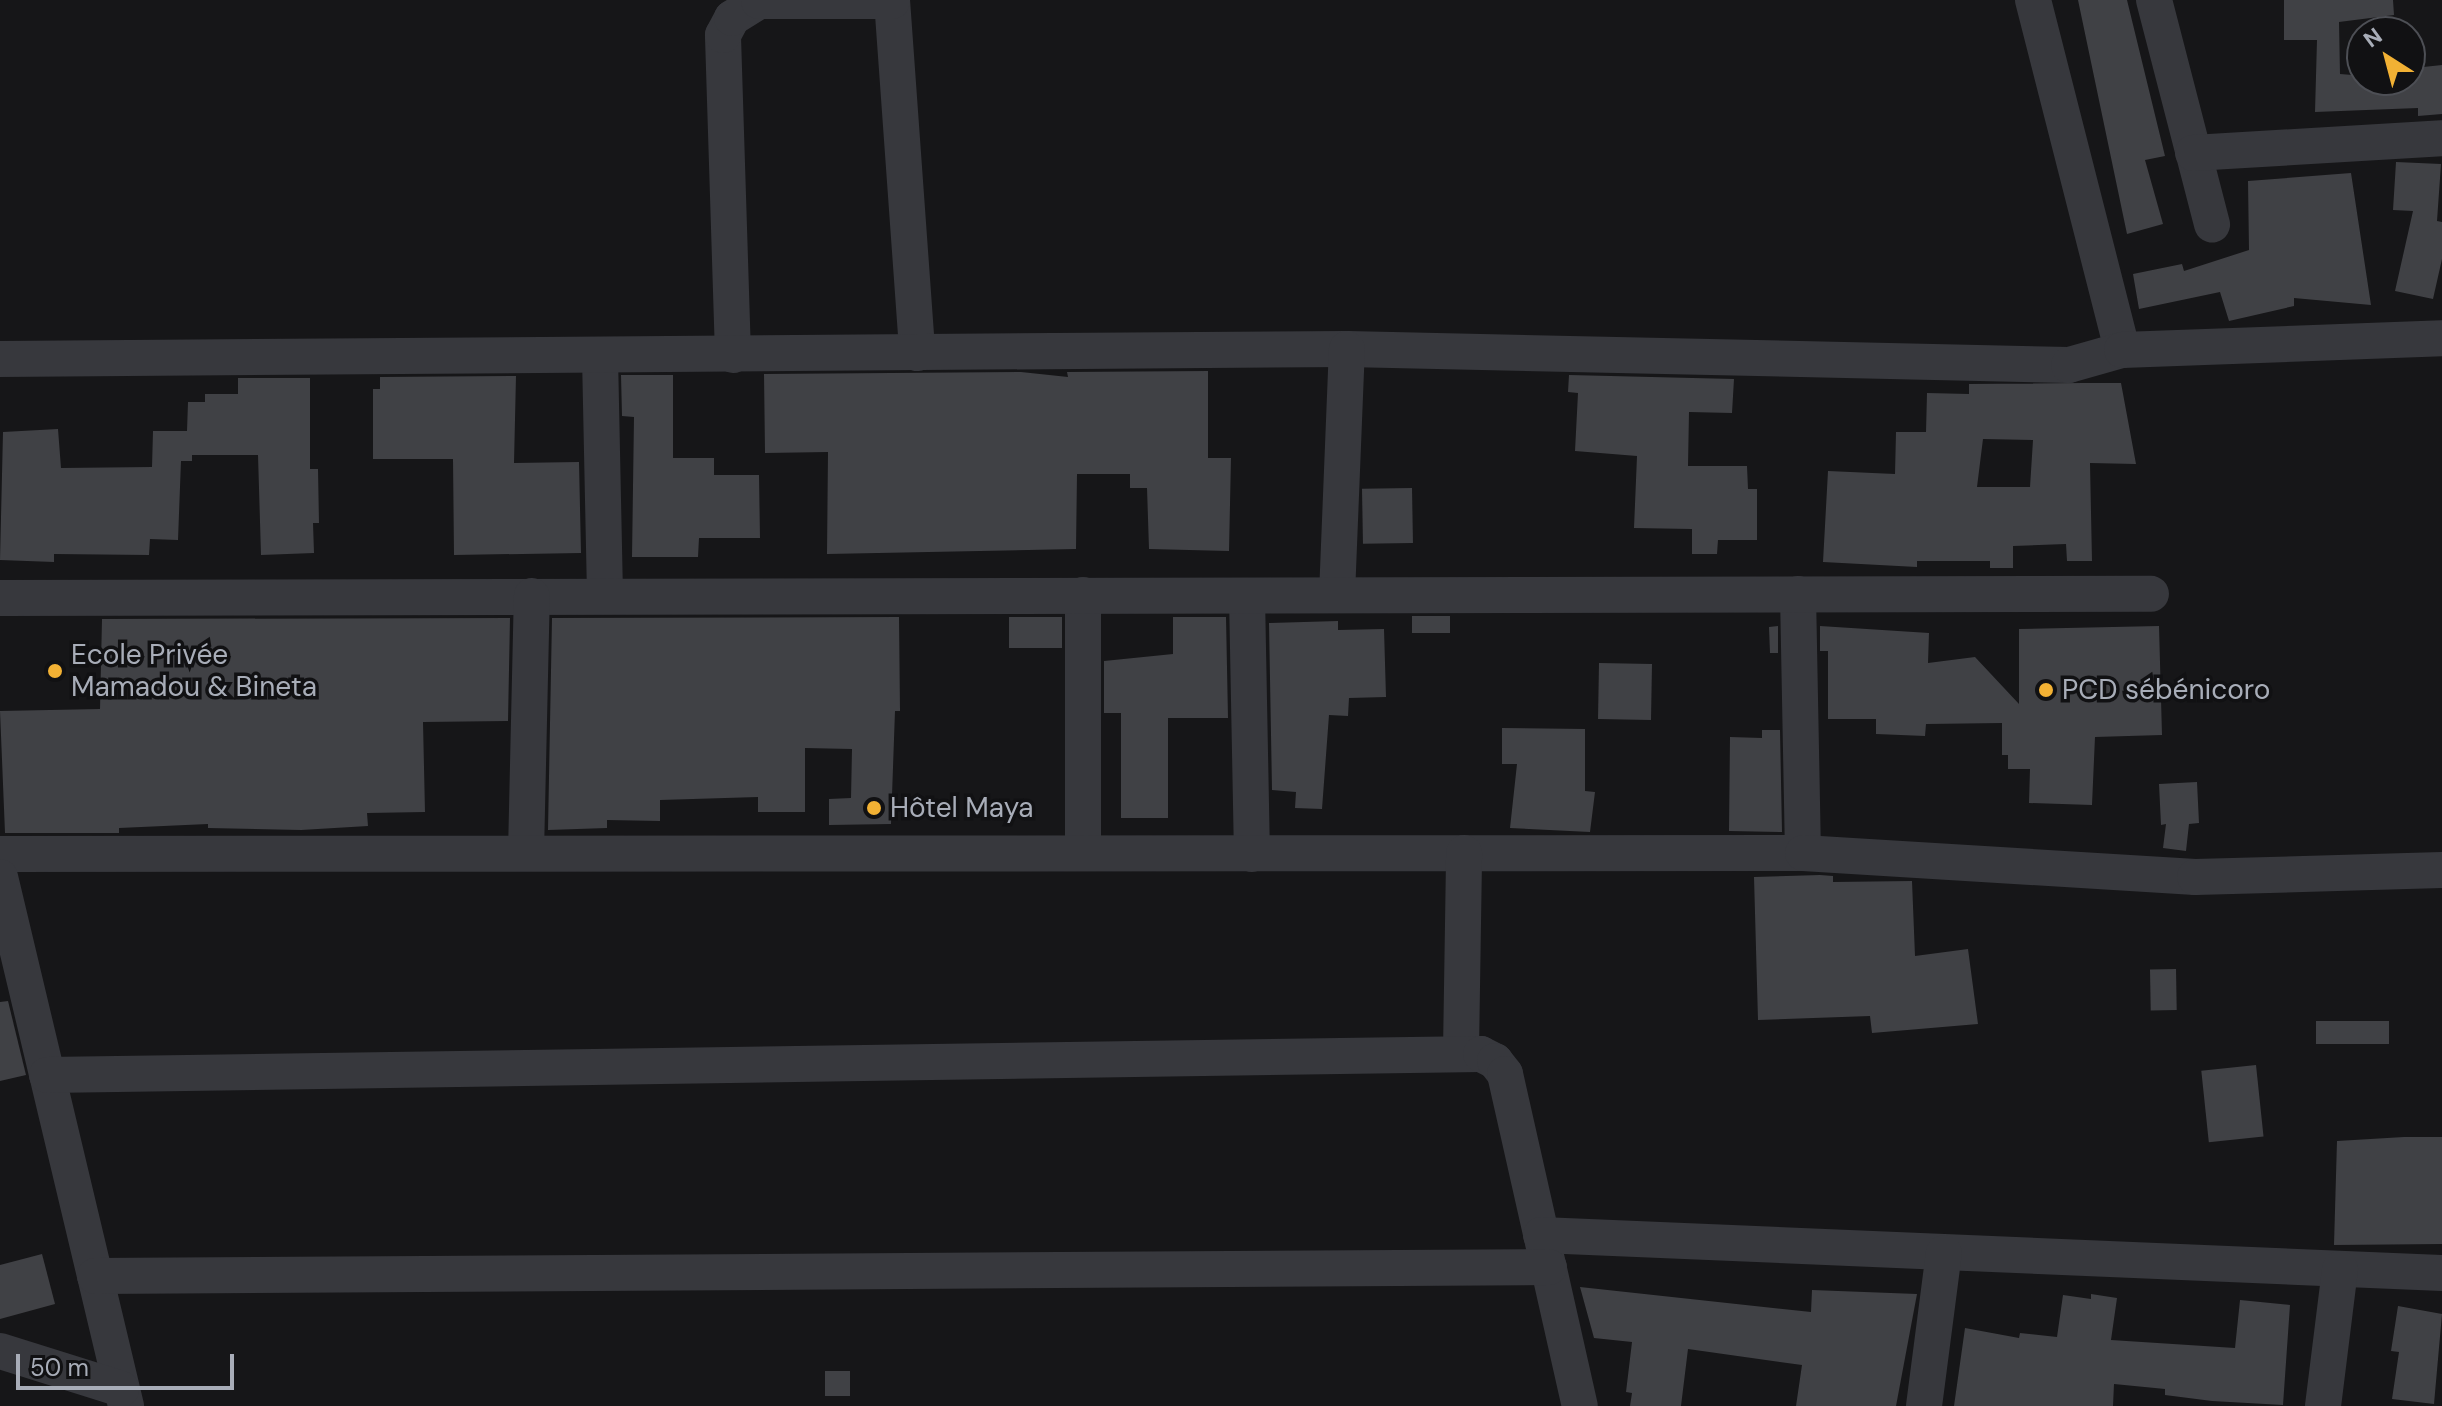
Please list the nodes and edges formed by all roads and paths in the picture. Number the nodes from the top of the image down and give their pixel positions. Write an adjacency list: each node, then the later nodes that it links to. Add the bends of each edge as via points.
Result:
1 (892, 0): 10 (street); 11 (street, via 759,1 732,18 723,35)
2 (2033, 0): 9 (street)
3 (2154, 0): 5 (street)
4 (2442, 138): 5 (street)
5 (2193, 153): 6 (street)
6 (2212, 225)
7 (2442, 338): 9 (street)
8 (1347, 349): 9 (street, via 2069,365); 10 (street); 17 (street)
9 (2122, 350)
10 (917, 353): 11 (street)
11 (733, 355): 12 (street)
12 (600, 356): 13 (street); 19 (street)
13 (0, 359)
14 (1798, 594): 15 (street); 17 (street); 25 (street)
15 (2151, 594)
16 (1083, 595): 19 (street); 20 (street); 23 (street)
17 (1337, 595): 20 (street)
18 (532, 596): 19 (street); 21 (street); 22 (street)
19 (605, 596)
20 (1247, 596): 27 (street)
21 (0, 598)
22 (526, 853): 23 (street); 26 (street)
23 (1083, 853): 27 (street)
24 (1464, 853): 25 (street); 27 (street); 30 (street)
25 (1803, 853): 28 (street, via 2195,877)
26 (0, 854)
27 (1252, 854)
28 (2442, 870)
29 (0, 877): 31 (street)
30 (1461, 1051): 31 (street); 32 (street, via 1495,1061 1505,1074)
31 (47, 1075): 36 (street)
32 (1545, 1251): 33 (street); 36 (street); 39 (street)
33 (1944, 1253): 34 (street); 40 (street)
34 (2340, 1269): 35 (street); 41 (street)
35 (2442, 1273)
36 (95, 1276): 38 (street)
37 (0, 1351): 38 (street)
38 (124, 1397)
39 (1580, 1406)
40 (1924, 1406)
41 (2323, 1406)

